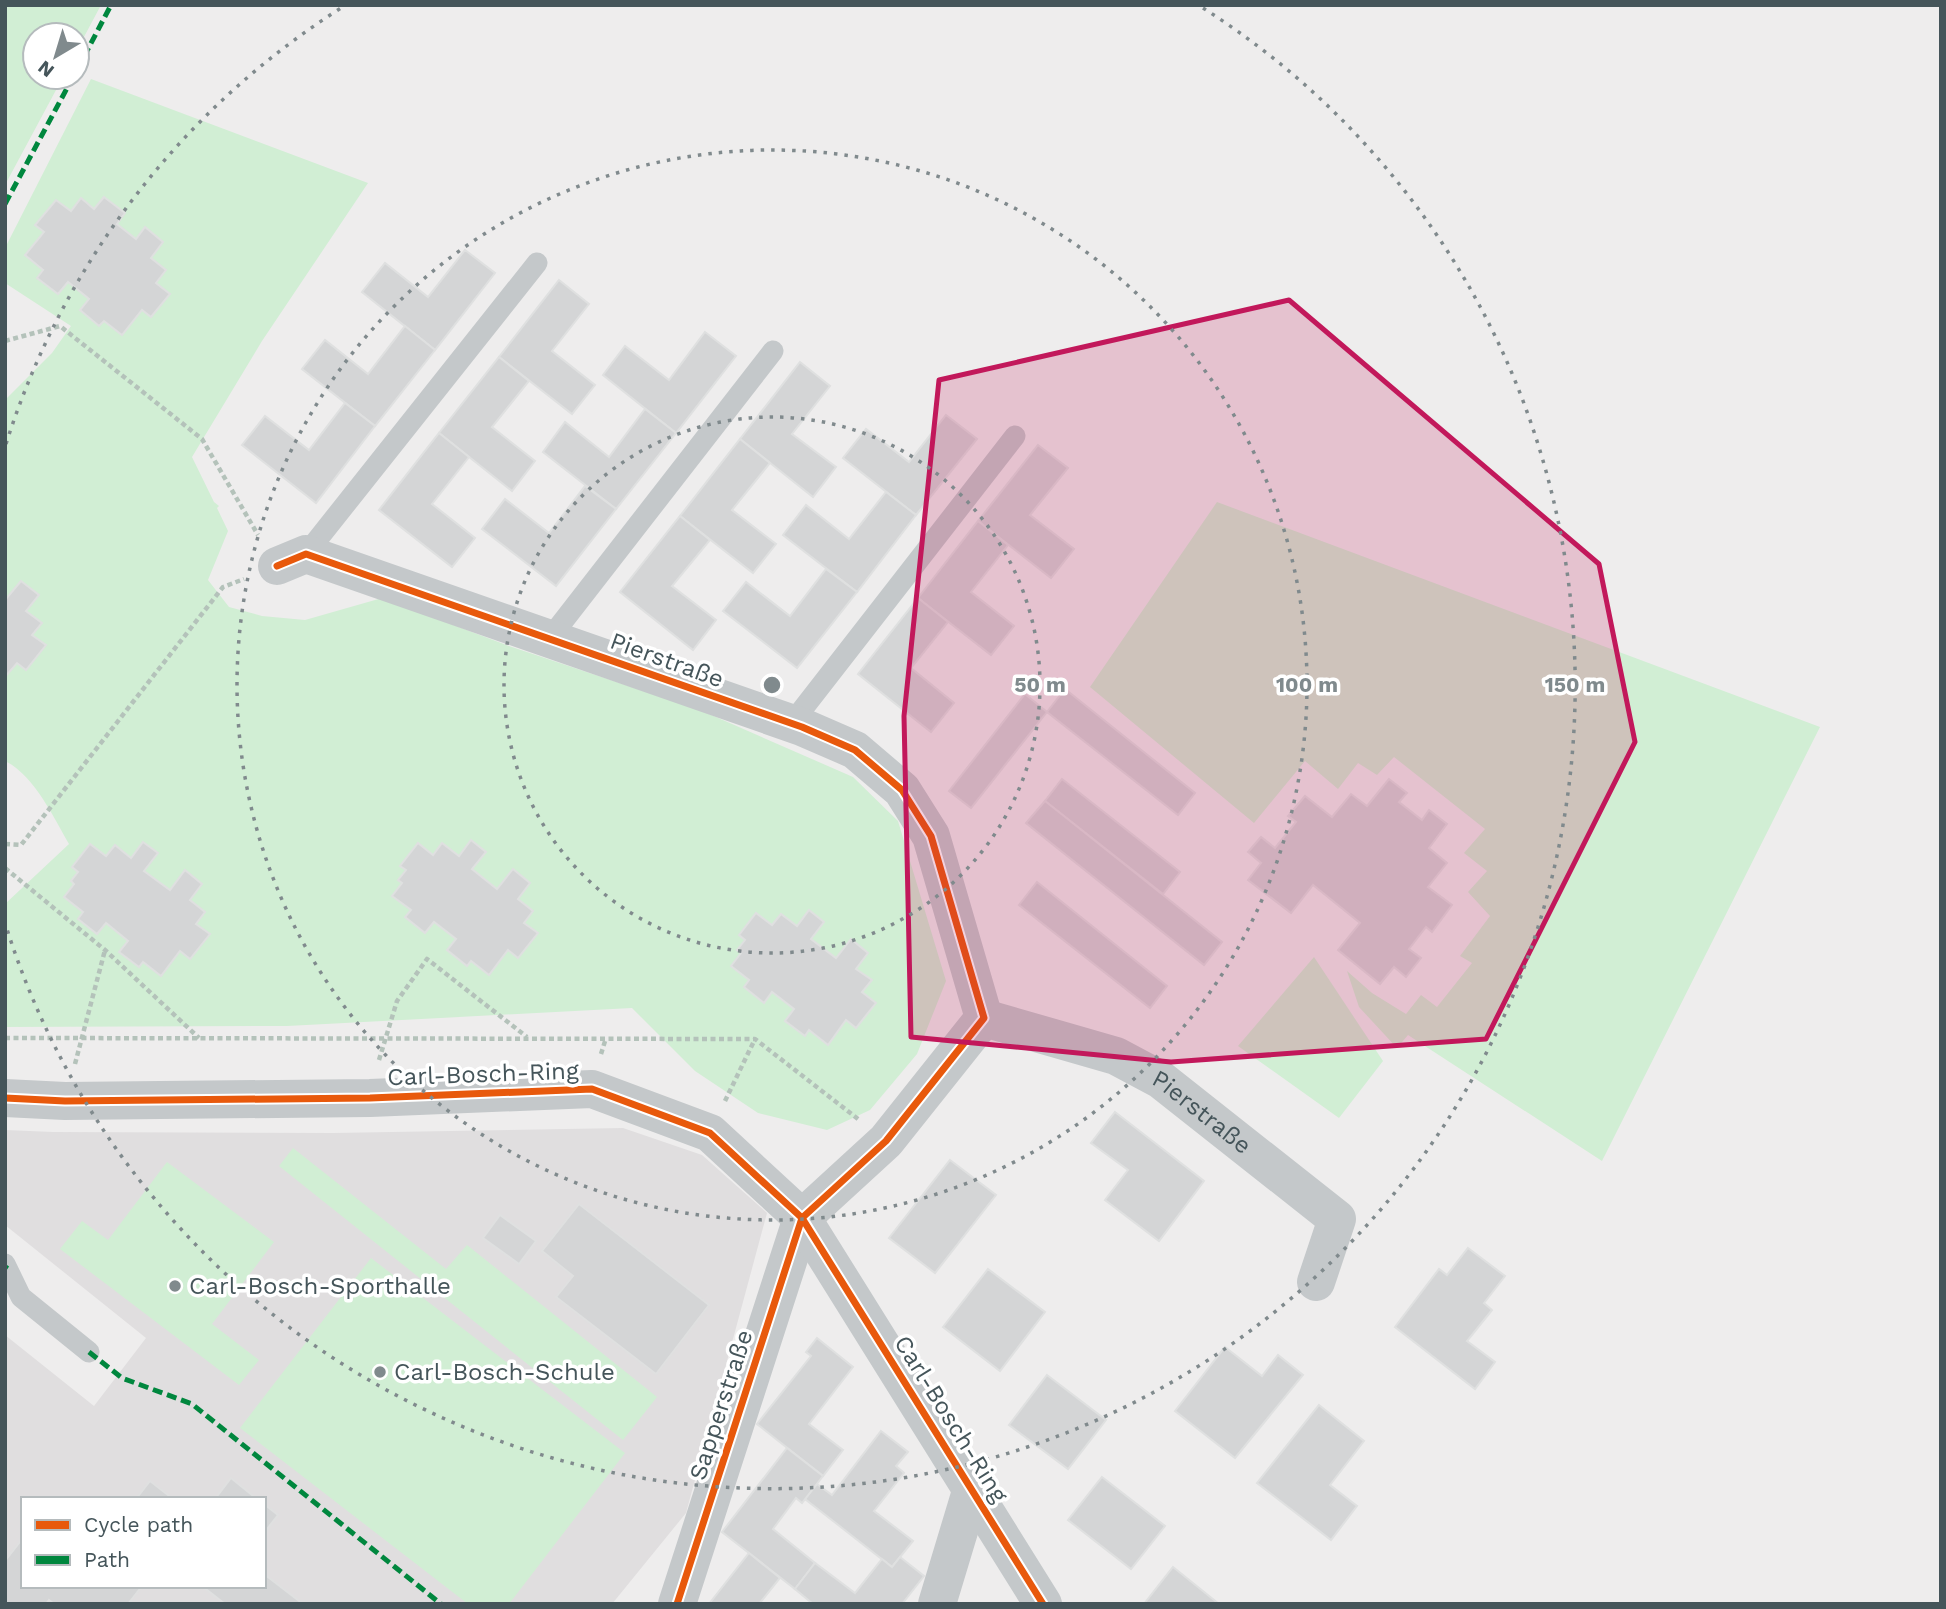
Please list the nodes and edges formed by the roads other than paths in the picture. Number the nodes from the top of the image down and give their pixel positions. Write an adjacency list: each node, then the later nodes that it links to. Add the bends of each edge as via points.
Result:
1 (537, 263): 4 (lane)
2 (773, 351): 5 (lane)
3 (1016, 436): 6 (lane)
4 (291, 560): 5 (street, Pierstraße)
5 (550, 638): 6 (street, Pierstraße)
6 (791, 724): 7 (street, Pierstraße, via 855,750 902,790 931,836)
7 (984, 1018): 9 (street, via 886,1141); 11 (street, Pierstraße, via 1116,1056 1161,1080 1337,1219)
8 (5, 1098): 9 (street, Carl-Bosch-Ring, via 370,1098 592,1089 710,1133)
9 (802, 1218): 13 (street, Carl-Bosch-Ring); 14 (street, Sapperstraße)
10 (5, 1264): 12 (lane, via 21,1297)
11 (1316, 1282)
12 (89, 1352)
13 (972, 1488): 15 (street); 16 (street, Carl-Bosch-Ring)
14 (677, 1604)
15 (937, 1604)
16 (1043, 1604)

